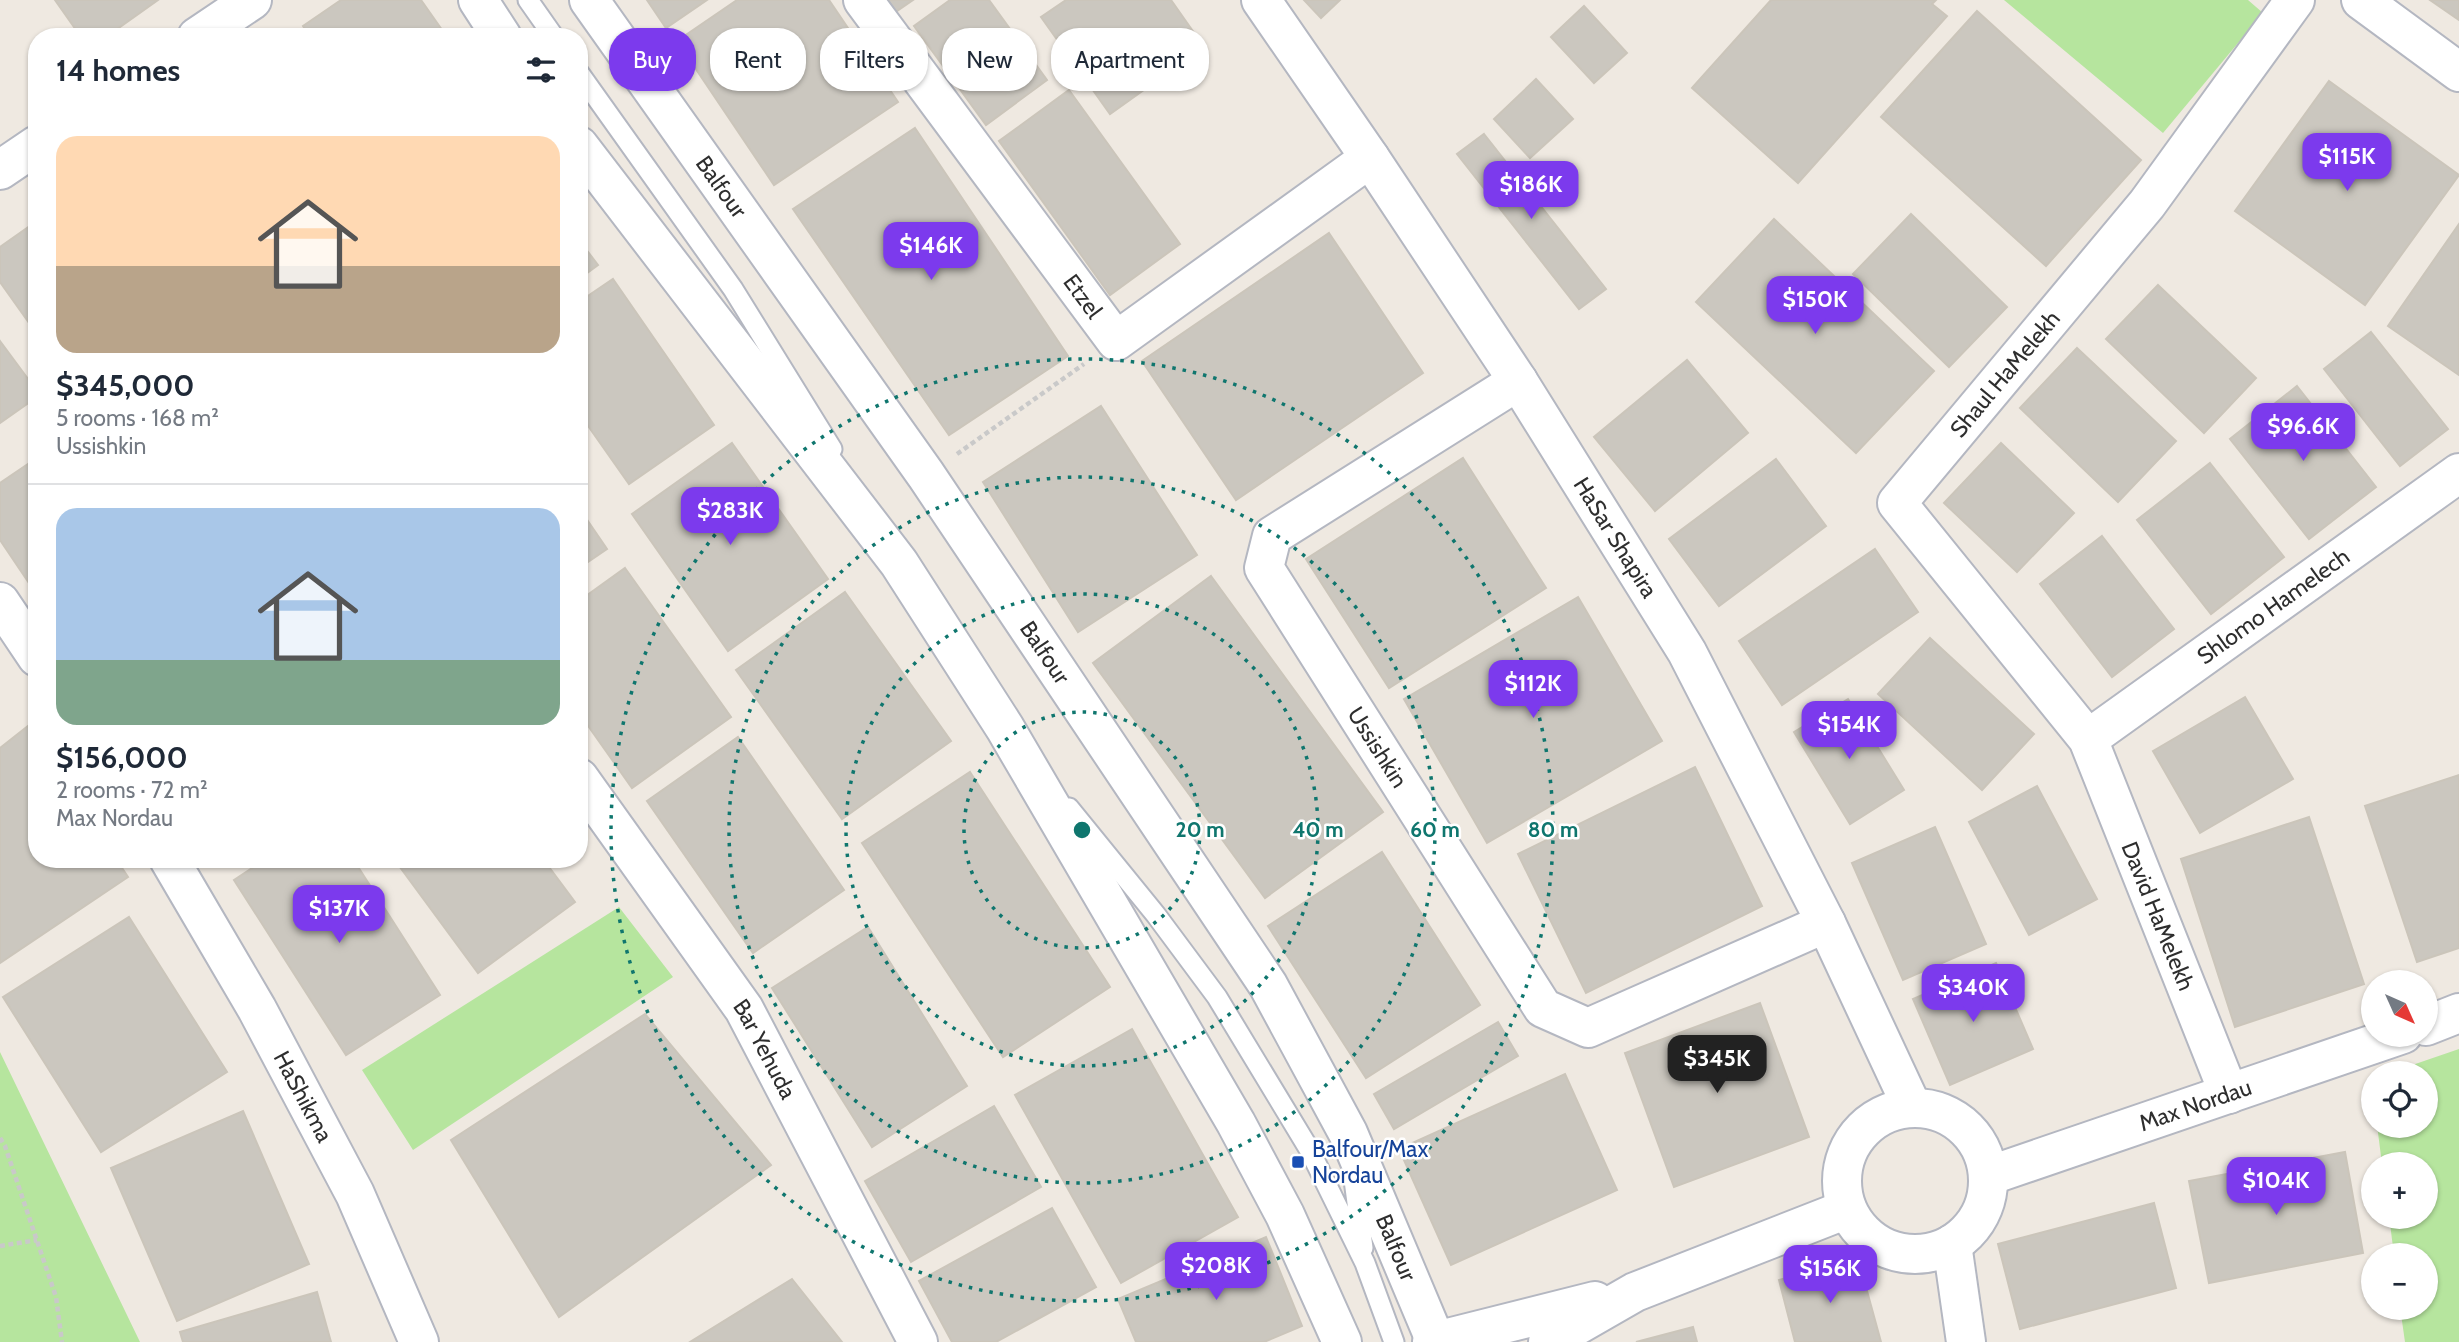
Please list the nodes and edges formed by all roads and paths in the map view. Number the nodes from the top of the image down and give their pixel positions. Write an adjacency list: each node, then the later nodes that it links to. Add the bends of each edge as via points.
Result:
1 (252, 0): 9 (street)
2 (478, 0): 10 (street)
3 (528, 0): 11 (lane)
4 (589, 0): 21 (street, Balfour)
5 (863, 0): 18 (street, Etzel)
6 (1261, 0): 16 (street, HaSar Shapira)
7 (2295, 0): 26 (street, Shaul HaMelekh, via 2147,204 1897,503)
8 (2361, 0): 12 (street)
9 (210, 28)
10 (496, 28)
11 (548, 28)
12 (2459, 72)
13 (588, 86): 22 (lane, via 733,289)
14 (28, 151): 17 (street)
15 (588, 158): 22 (street)
16 (1370, 158): 18 (street, Etzel); 19 (street, HaSar Shapira)
17 (0, 170)
18 (1116, 341): 21 (path)
19 (1518, 382): 29 (street, HaSar Shapira, via 1687,652); 29 (street, Ussishkin, via 1272,536 1264,568 1543,1008 1588,1028)
20 (2459, 473): 26 (street, Shlomo Hamelech)
21 (926, 475): 35 (street, Balfour, via 1268,985)
22 (899, 563): 25 (street)
23 (0, 602): 24 (street)
24 (28, 644)
25 (1005, 728): 42 (lane, via 1217,997 1309,1149); 48 (street, via 1236,1123 1285,1215)
26 (2088, 739): 33 (street, David HaMelekh)
27 (588, 791): 47 (street, Bar Yehuda, via 744,1009)
28 (174, 868): 46 (street, HaShikma, via 257,1009 355,1194)
29 (1826, 923): 34 (street, HaSar Shapira)
30 (2459, 1013): 31 (street)
31 (2438, 1021)
32 (2365, 1047): 33 (street, Max Nordau)
33 (2229, 1094): 37 (street, Max Nordau)
34 (1912, 1107): 37 (street, via 1942,1112 1964,1126 1982,1151); 38 (street, via 1887,1113 1865,1127 1847,1152 1841,1177)
35 (1348, 1133): 42 (lane); 44 (street, Balfour)
36 (0, 1138): 39 (path)
37 (1988, 1177): 40 (street, via 1984,1205 1972,1227)
38 (1847, 1209): 40 (street, via 1861,1231 1898,1252 1923,1254); 43 (street)
39 (37, 1240): 41 (path); 45 (path, via 56,1297)
40 (1952, 1244): 51 (street)
41 (0, 1246)
42 (1365, 1263): 49 (lane)
43 (1635, 1292): 44 (street); 50 (street)
44 (1435, 1341)
45 (62, 1342)
46 (419, 1342)
47 (918, 1342)
48 (1342, 1342)
49 (1394, 1342)
50 (1548, 1342)
51 (1966, 1342)

